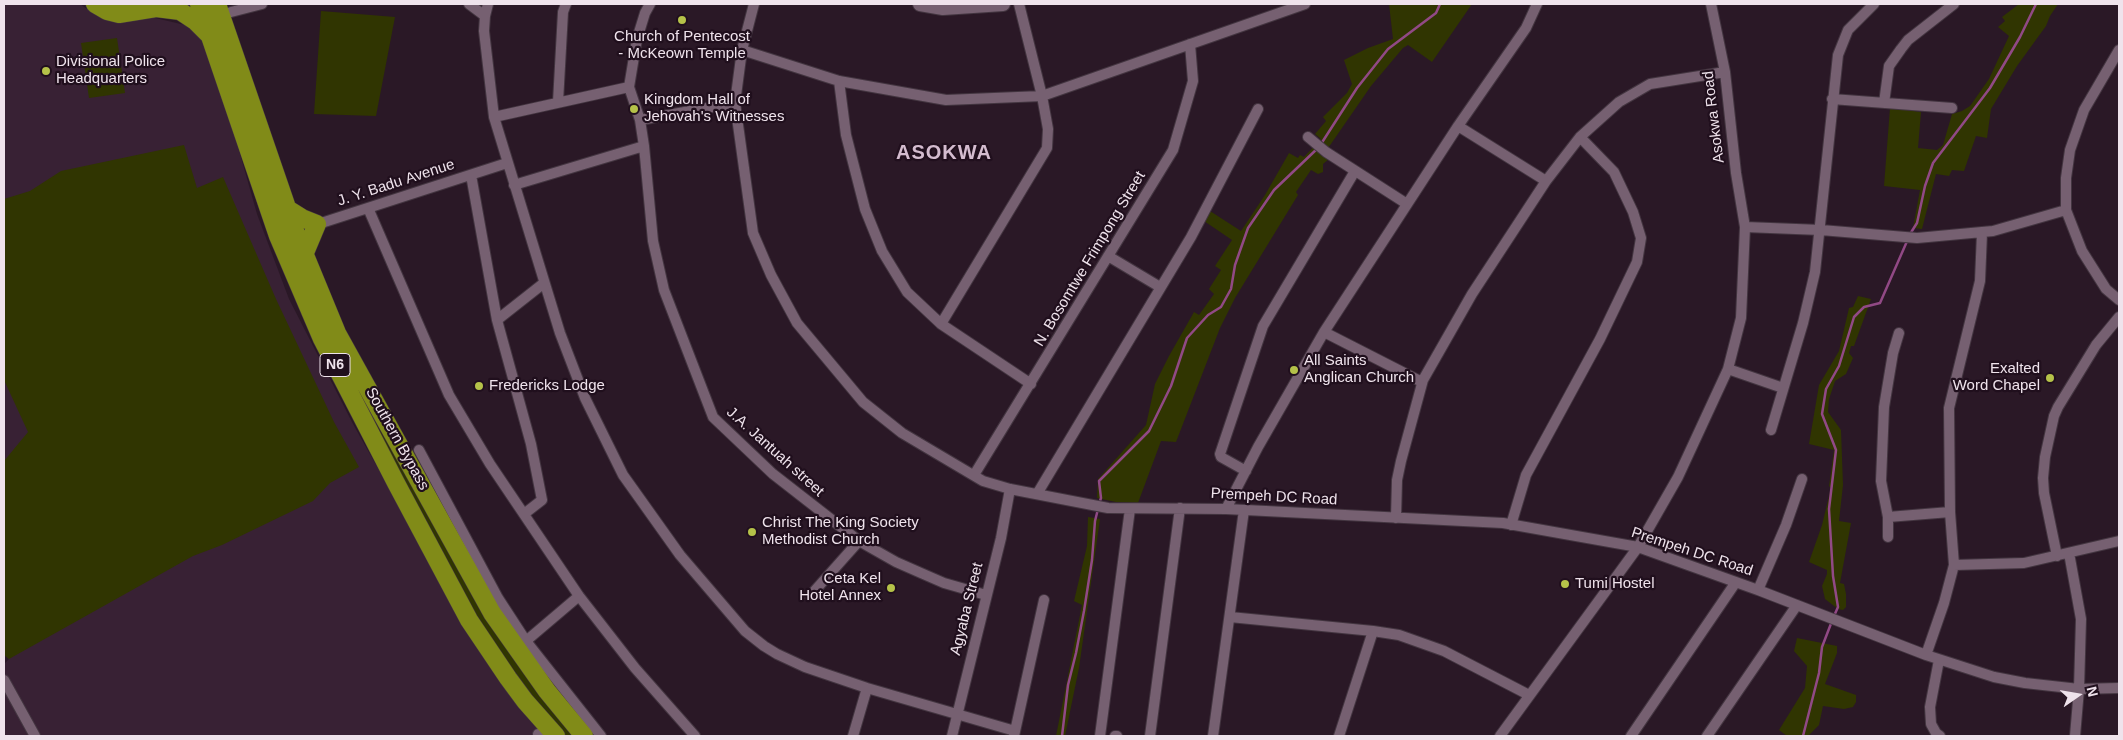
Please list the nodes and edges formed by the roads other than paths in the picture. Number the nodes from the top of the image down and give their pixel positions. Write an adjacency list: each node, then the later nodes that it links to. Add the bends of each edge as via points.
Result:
1 (94, 4): 19 (highway, via 119,14 156,8 180,11)
2 (199, 4): 19 (highway, Southern Bypass / N6)
3 (262, 4): 17 (street)
4 (469, 4): 18 (street)
5 (488, 4): 18 (street)
6 (566, 4): 29 (street)
7 (650, 4): 25 (street, via 637,39)
8 (754, 4): 21 (street, Prempeh DC Road)
9 (920, 4): 10 (street, via 943,8)
10 (1003, 4)
11 (1019, 4): 27 (street)
12 (1305, 4): 20 (street)
13 (1537, 4): 36 (street, via 1526,28)
14 (1711, 4): 23 (street, Asokwa Road)
15 (1874, 4): 28 (street, via 1848,30 1842,43)
16 (1954, 4): 31 (street, via 1901,49 1889,66)
17 (225, 6): 26 (highway, Southern Bypass / N6, via 235,57); 26 (highway, via 247,63)
18 (485, 16): 34 (street)
19 (210, 36): 54 (highway, Southern Bypass / N6)
20 (1190, 44): 27 (street); 56 (street, N. Bosomtwe Frimpong Street, via 1193,81 1173,150)
21 (742, 50): 24 (street); 30 (street, Prempeh DC Road)
22 (2119, 50): 48 (street, via 2095,88 2076,130 2066,178)
23 (1725, 72): 37 (street, via 1650,84 1620,102); 50 (street, Asokwa Road)
24 (840, 81): 27 (street, via 946,100); 62 (street, via 846,135 865,209 882,251 907,292)
25 (629, 87): 29 (street); 35 (street, J.A. Jantuah street)
26 (248, 96): 46 (highway, Southern Bypass / N6)
27 (1042, 96): 62 (street, via 1048,129 1047,148)
28 (1832, 99): 31 (street); 51 (street)
29 (558, 102): 34 (street)
30 (735, 103): 35 (street); 72 (street, Prempeh DC Road, via 753,233 797,323 863,402 902,433)
31 (1884, 103): 32 (street)
32 (1952, 108)
33 (1258, 109): 58 (street, via 1191,237)
34 (494, 117): 40 (street)
35 (640, 120): 39 (street, J.A. Jantuah street)
36 (1458, 126): 43 (street); 45 (street)
37 (1580, 137): 43 (street); 84 (street, via 1614,172 1633,212 1641,238 1637,262 1526,475)
38 (1312, 140): 41 (street)
39 (644, 146): 44 (street); 86 (street, J.A. Jantuah street, via 653,241 664,290 713,417 773,474)
40 (506, 163): 42 (street, J. Y. Badu Avenue); 44 (street)
41 (1356, 171): 45 (street); 71 (street, via 1263,326 1220,454)
42 (471, 175): 47 (street, J. Y. Badu Avenue); 61 (street)
43 (1546, 181): 66 (street, via 1472,294)
44 (514, 185): 57 (street)
45 (1407, 204): 63 (street)
46 (286, 208): 49 (highway); 52 (highway, Southern Bypass / N6)
47 (368, 208): 49 (street, J. Y. Badu Avenue); 81 (street, via 449,395)
48 (2066, 210): 53 (street); 59 (street, via 2082,251 2106,289)
49 (317, 224): 52 (street, J. Y. Badu Avenue); 55 (highway)
50 (1745, 227): 51 (street); 65 (street, Asokwa Road, via 1741,318)
51 (1820, 230): 53 (street, via 1917,238); 68 (street, via 1809,298)
52 (294, 231): 54 (street, J. Y. Badu Avenue); 55 (highway, Southern Bypass / N6)
53 (1982, 233): 80 (street, via 1980,281 1949,408)
54 (278, 236): 112 (highway, Southern Bypass / N6, via 322,339 467,616 525,701)
55 (304, 255): 113 (highway, Southern Bypass / N6, via 337,332 492,613 547,691)
56 (1108, 256): 58 (street); 67 (street, N. Bosomtwe Frimpong Street)
57 (544, 283): 61 (street); 105 (street, via 585,398 618,467 680,555 746,631 764,646 805,667)
58 (1160, 287): 75 (street)
59 (2119, 300)
60 (2119, 317): 90 (street, via 2096,345 2058,407 2050,435 2043,478)
61 (497, 320): 81 (street, via 531,444 542,500)
62 (941, 324): 67 (street)
63 (1324, 332): 66 (street); 71 (street)
64 (1899, 333): 82 (street, via 1884,407 1881,482)
65 (1728, 369): 68 (street); 88 (street, Asokwa Road, via 1678,477)
66 (1423, 380): 83 (street, via 1400,461)
67 (1031, 384): 72 (street, N. Bosomtwe Frimpong Street)
68 (1783, 388): 69 (street)
69 (1771, 430)
70 (419, 450): 101 (street, via 498,598)
71 (1246, 470): 78 (street)
72 (974, 475): 74 (street, Prempeh DC Road)
73 (1802, 479): 93 (street)
74 (1010, 489): 75 (street, Prempeh DC Road); 94 (street, Agyaba Street)
75 (1037, 494): 77 (street, Prempeh DC Road, via 1086,505)
76 (1180, 508): 77 (street, Prempeh DC Road); 78 (street, Prempeh DC Road); 119 (street)
77 (1130, 509): 118 (street)
78 (1226, 509): 79 (street, Prempeh DC Road)
79 (1244, 510): 83 (street, Prempeh DC Road); 99 (street)
80 (1950, 512): 82 (street); 91 (street)
81 (524, 514): 95 (street)
82 (1888, 517): 85 (street)
83 (1396, 518): 84 (street, Prempeh DC Road)
84 (1511, 525): 88 (street, Prempeh DC Road)
85 (1888, 537)
86 (859, 541): 94 (street, J.A. Jantuah street, via 920,574); 96 (street)
87 (2119, 541): 89 (street)
88 (1638, 547): 92 (street, Prempeh DC Road); 108 (street, Asokwa Road)
89 (2069, 553): 90 (street); 107 (street, via 2081,619)
90 (2057, 556): 91 (street, via 2024,563)
91 (1954, 565): 102 (street)
92 (1736, 582): 93 (street, Prempeh DC Road); 123 (street)
93 (1758, 590): 98 (street, Prempeh DC Road)
94 (986, 594): 109 (street, Agyaba Street)
95 (579, 596): 101 (street); 115 (street, via 635,668)
96 (810, 596)
97 (1044, 600): 110 (street)
98 (1797, 605): 102 (street, Prempeh DC Road); 124 (street)
99 (1230, 617): 100 (street); 120 (street)
100 (1373, 631): 108 (street, via 1398,635 1444,650); 121 (street)
101 (526, 642): 114 (street)
102 (1926, 655): 103 (street, Prempeh DC Road)
103 (1939, 660): 107 (street, Prempeh DC Road, via 2009,681); 125 (street, via 1930,707 1931,724)
104 (4, 680): 111 (street)
105 (867, 688): 109 (street); 116 (street)
106 (2119, 688): 107 (street, Prempeh DC Road)
107 (2079, 689): 126 (street)
108 (1529, 695): 122 (street, Asokwa Road)
109 (957, 713): 110 (street); 117 (street, Agyaba Street)
110 (1015, 734)
111 (35, 736)
112 (556, 736)
113 (584, 736)
114 (602, 736)
115 (695, 736)
116 (854, 736)
117 (952, 736)
118 (1100, 736)
119 (1150, 736)
120 (1213, 736)
121 (1338, 736)
122 (1500, 736)
123 (1632, 736)
124 (1707, 736)
125 (1940, 736)
126 (2075, 736)

